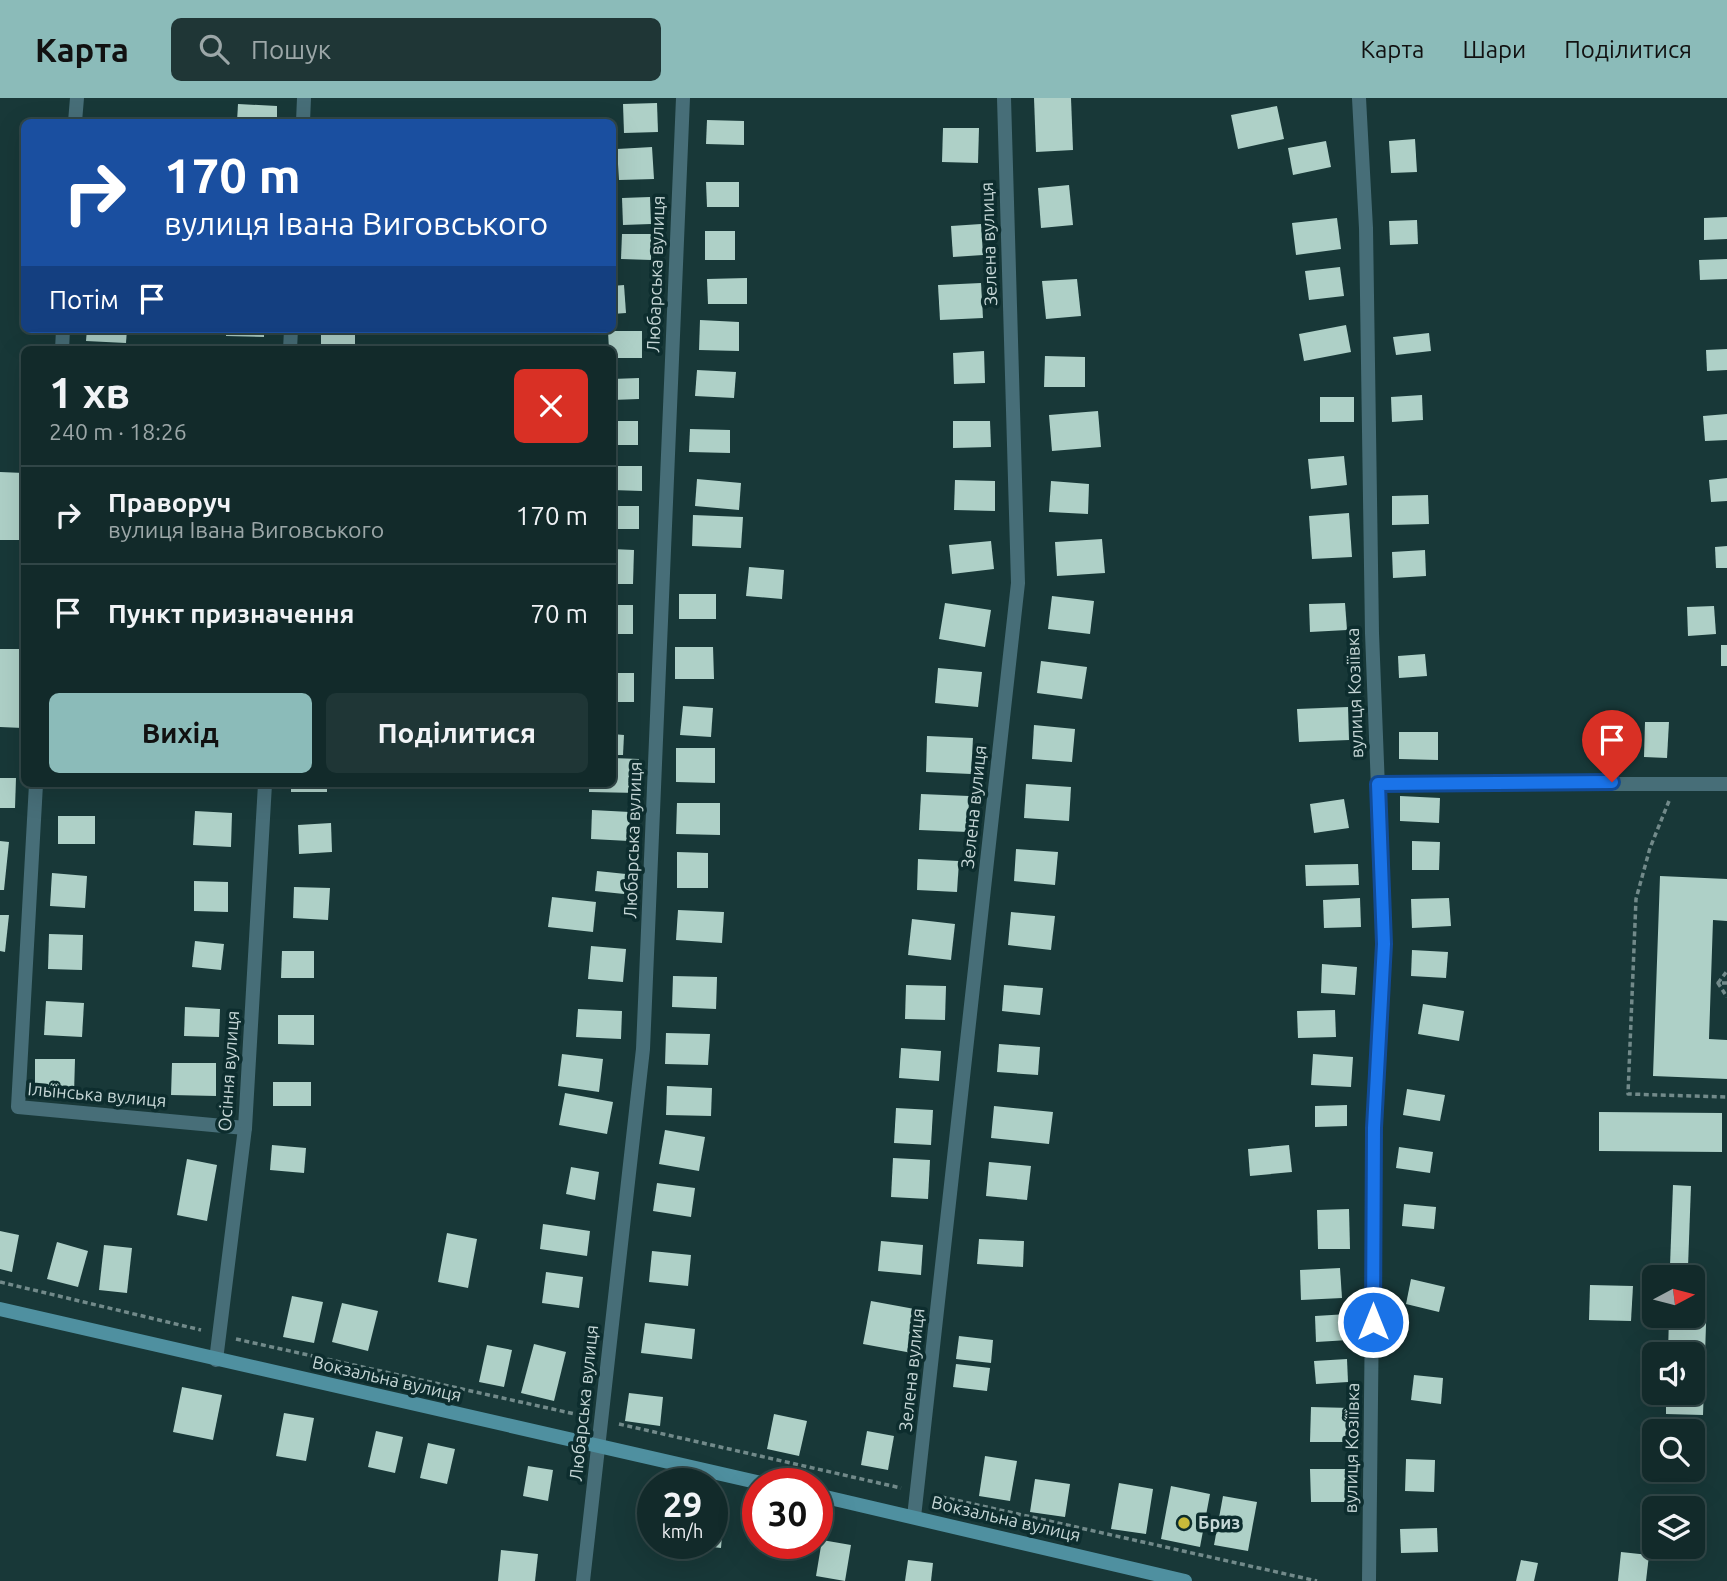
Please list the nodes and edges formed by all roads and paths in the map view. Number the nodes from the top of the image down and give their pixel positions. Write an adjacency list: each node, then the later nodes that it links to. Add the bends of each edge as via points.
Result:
1 (77, 98): 6 (street)
2 (304, 98): 7 (street)
3 (683, 98): 23 (street, Любарська вулиця, via 643,1049)
4 (1004, 98): 26 (street, Зелена вулиця, via 1018,583)
5 (1359, 98): 9 (street, вулиця Козіївка)
6 (75, 119)
7 (303, 119)
8 (1675, 783): 9 (street); 10 (street); 17 (path, via 1636,899 1628,1094)
9 (1378, 784): 32 (street, вулиця Козіївка, via 1384,944 1374,1128)
10 (1727, 784)
11 (36, 787): 18 (street, Ільїнська вулиця, via 18,1107)
12 (265, 787): 18 (street, Осіння вулиця)
13 (1727, 971): 14 (path)
14 (1718, 983): 15 (path); 16 (path)
15 (1727, 983)
16 (1727, 997)
17 (1727, 1097)
18 (245, 1128): 21 (street, Осіння вулиця)
19 (0, 1282): 21 (path)
20 (0, 1309): 22 (main road, Вокзальна вулиця)
21 (219, 1335): 22 (street, Осіння вулиця); 23 (path)
22 (216, 1360): 24 (main road, Вокзальна вулиця)
23 (601, 1420): 24 (street, Любарська вулиця); 26 (path)
24 (598, 1447): 25 (main road, Вокзальна вулиця); 29 (street, Любарська вулиця)
25 (742, 1479)
26 (918, 1492): 28 (street, Зелена вулиця); 31 (path)
27 (833, 1499): 28 (main road, Вокзальна вулиця)
28 (914, 1517): 30 (main road, Вокзальна вулиця)
29 (583, 1581)
30 (1185, 1581)
31 (1317, 1581)
32 (1369, 1581)

